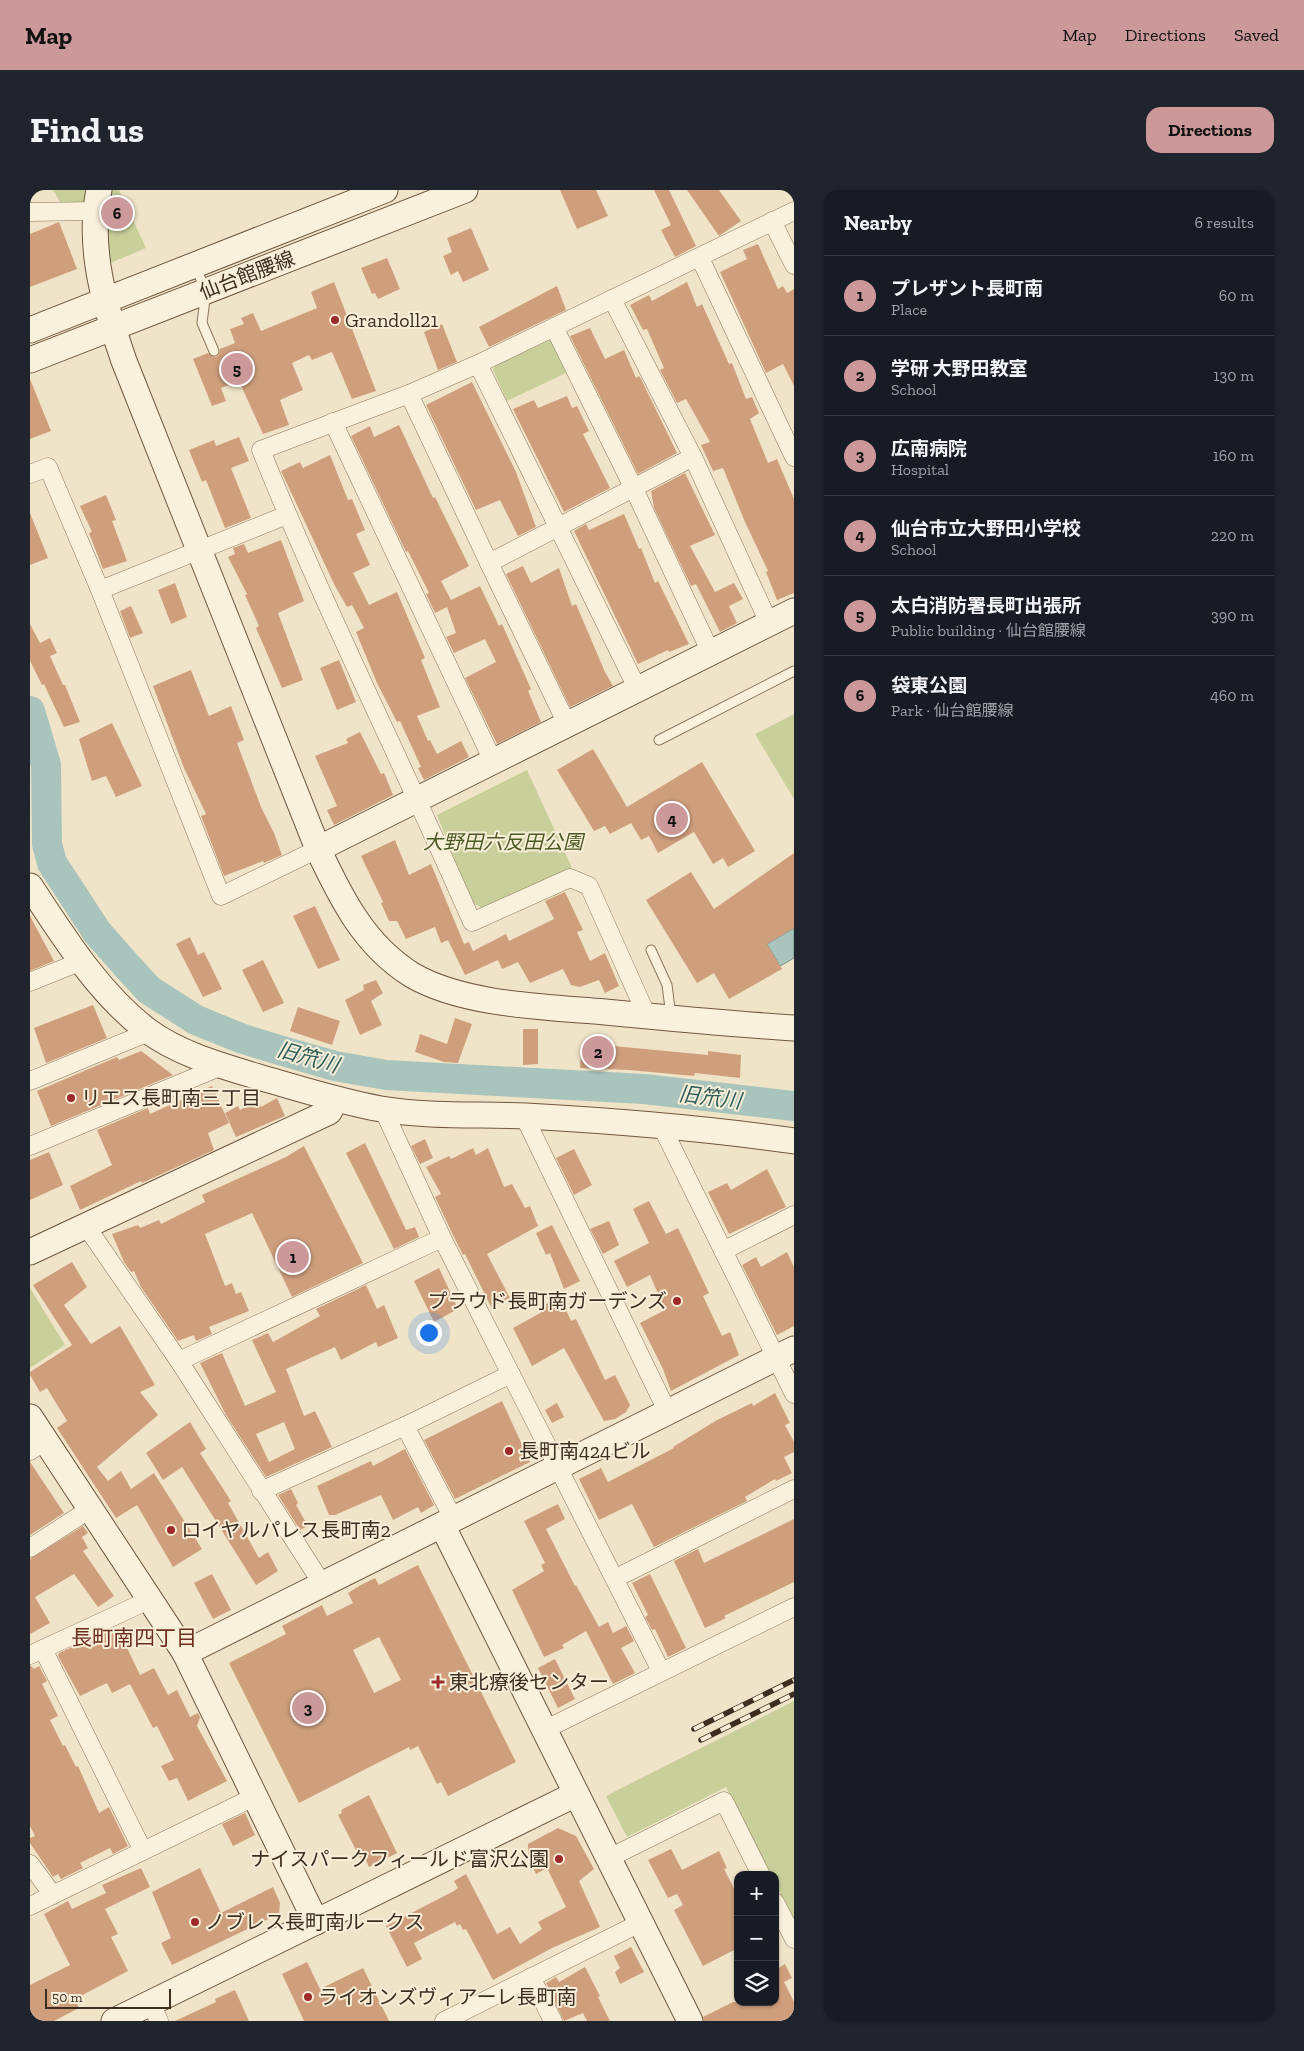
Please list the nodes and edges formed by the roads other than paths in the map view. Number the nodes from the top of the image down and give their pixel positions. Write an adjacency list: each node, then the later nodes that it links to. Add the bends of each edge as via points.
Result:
1 (385, 190): 8 (street, 仙台館腰線)
2 (465, 190): 10 (street, 仙台館腰線)
3 (97, 200): 5 (street); 12 (street, via 96,253)
4 (794, 210): 6 (street)
5 (30, 212)
6 (772, 221): 7 (street); 9 (street)
7 (700, 258): 11 (street); 21 (street)
8 (194, 265): 10 (lane); 12 (street, 仙台館腰線)
9 (794, 265)
10 (206, 291): 13 (street, 仙台館腰線); 16 (lane, via 202,323)
11 (612, 299): 14 (street); 22 (street)
12 (105, 300): 13 (street); 15 (street, 仙台館腰線)
13 (113, 327): 17 (street, 仙台館腰線); 27 (street)
14 (554, 327): 18 (street); 24 (street)
15 (30, 330)
16 (214, 351)
17 (30, 360)
18 (478, 364): 19 (street); 26 (street)
19 (409, 394): 20 (street); 28 (street)
20 (333, 422): 25 (street, via 261,450); 37 (street)
21 (794, 457)
22 (694, 458): 24 (street); 31 (street)
23 (30, 474): 29 (street, via 48,467)
24 (634, 489): 26 (street); 32 (street)
25 (287, 514): 27 (street); 38 (street)
26 (558, 529): 28 (street); 34 (street)
27 (201, 549): 29 (street); 39 (street)
28 (489, 563): 35 (street)
29 (100, 590): 39 (street, via 221,896)
30 (794, 612): 31 (street)
31 (769, 623): 32 (street)
32 (711, 653): 34 (street)
33 (794, 671): 36 (lane)
34 (638, 690): 35 (street)
35 (567, 724): 37 (street)
36 (660, 740)
37 (493, 761): 38 (street)
38 (418, 798): 39 (street); 44 (street, via 472,922 570,878 589,886)
39 (318, 849): 44 (street, via 354,918 382,950 412,974 446,991 511,1003)
40 (30, 886): 42 (street)
41 (651, 950): 45 (lane, via 666,985)
42 (82, 961): 43 (street); 47 (street, via 125,1012)
43 (30, 982)
44 (647, 1016): 45 (street)
45 (671, 1018): 46 (street)
46 (794, 1028)
47 (149, 1032): 48 (street, via 182,1051); 49 (street)
48 (222, 1066): 50 (street); 55 (street)
49 (30, 1081)
50 (336, 1100): 51 (street); 57 (street, via 329,1112)
51 (383, 1110): 52 (street); 58 (street)
52 (524, 1116): 53 (street); 65 (street)
53 (661, 1125): 54 (street); 59 (street)
54 (794, 1141)
55 (30, 1146)
56 (794, 1216): 59 (street)
57 (86, 1226): 60 (street); 62 (street)
58 (442, 1238): 62 (street); 63 (street)
59 (723, 1250): 61 (street)
60 (30, 1252)
61 (785, 1354): 64 (street); 65 (street)
62 (179, 1361): 71 (street)
63 (511, 1374): 67 (street); 69 (street)
64 (794, 1394)
65 (668, 1414): 69 (street)
66 (30, 1417): 68 (street)
67 (405, 1426): 71 (street); 73 (street)
68 (38, 1446): 72 (street)
69 (560, 1467): 73 (street); 75 (street)
70 (794, 1489): 75 (street)
71 (261, 1491): 76 (street)
72 (90, 1509): 74 (street); 77 (street)
73 (448, 1522): 76 (street); 82 (street)
74 (30, 1548)
75 (616, 1578): 81 (street)
76 (323, 1585): 80 (street)
77 (149, 1600): 79 (street); 80 (street)
78 (794, 1607): 81 (street)
79 (37, 1652): 85 (street)
80 (185, 1653): 84 (street)
81 (661, 1671): 82 (street)
82 (544, 1730): 83 (street)
83 (576, 1794): 86 (street); 92 (street)
84 (254, 1797): 85 (street); 92 (street)
85 (143, 1851): 89 (street)
86 (607, 1858): 88 (street, via 724,1801); 93 (street)
87 (30, 1864): 89 (street)
88 (759, 1871)
89 (53, 1895): 90 (street)
90 (30, 1906)
91 (779, 1910): 94 (street)
92 (316, 1922): 96 (street)
93 (640, 1923): 95 (street); 100 (street)
94 (794, 1939)
95 (531, 1977): 98 (street); 99 (street)
96 (155, 2012): 97 (street)
97 (114, 2021)
98 (444, 2021)
99 (553, 2021)
100 (690, 2021)

